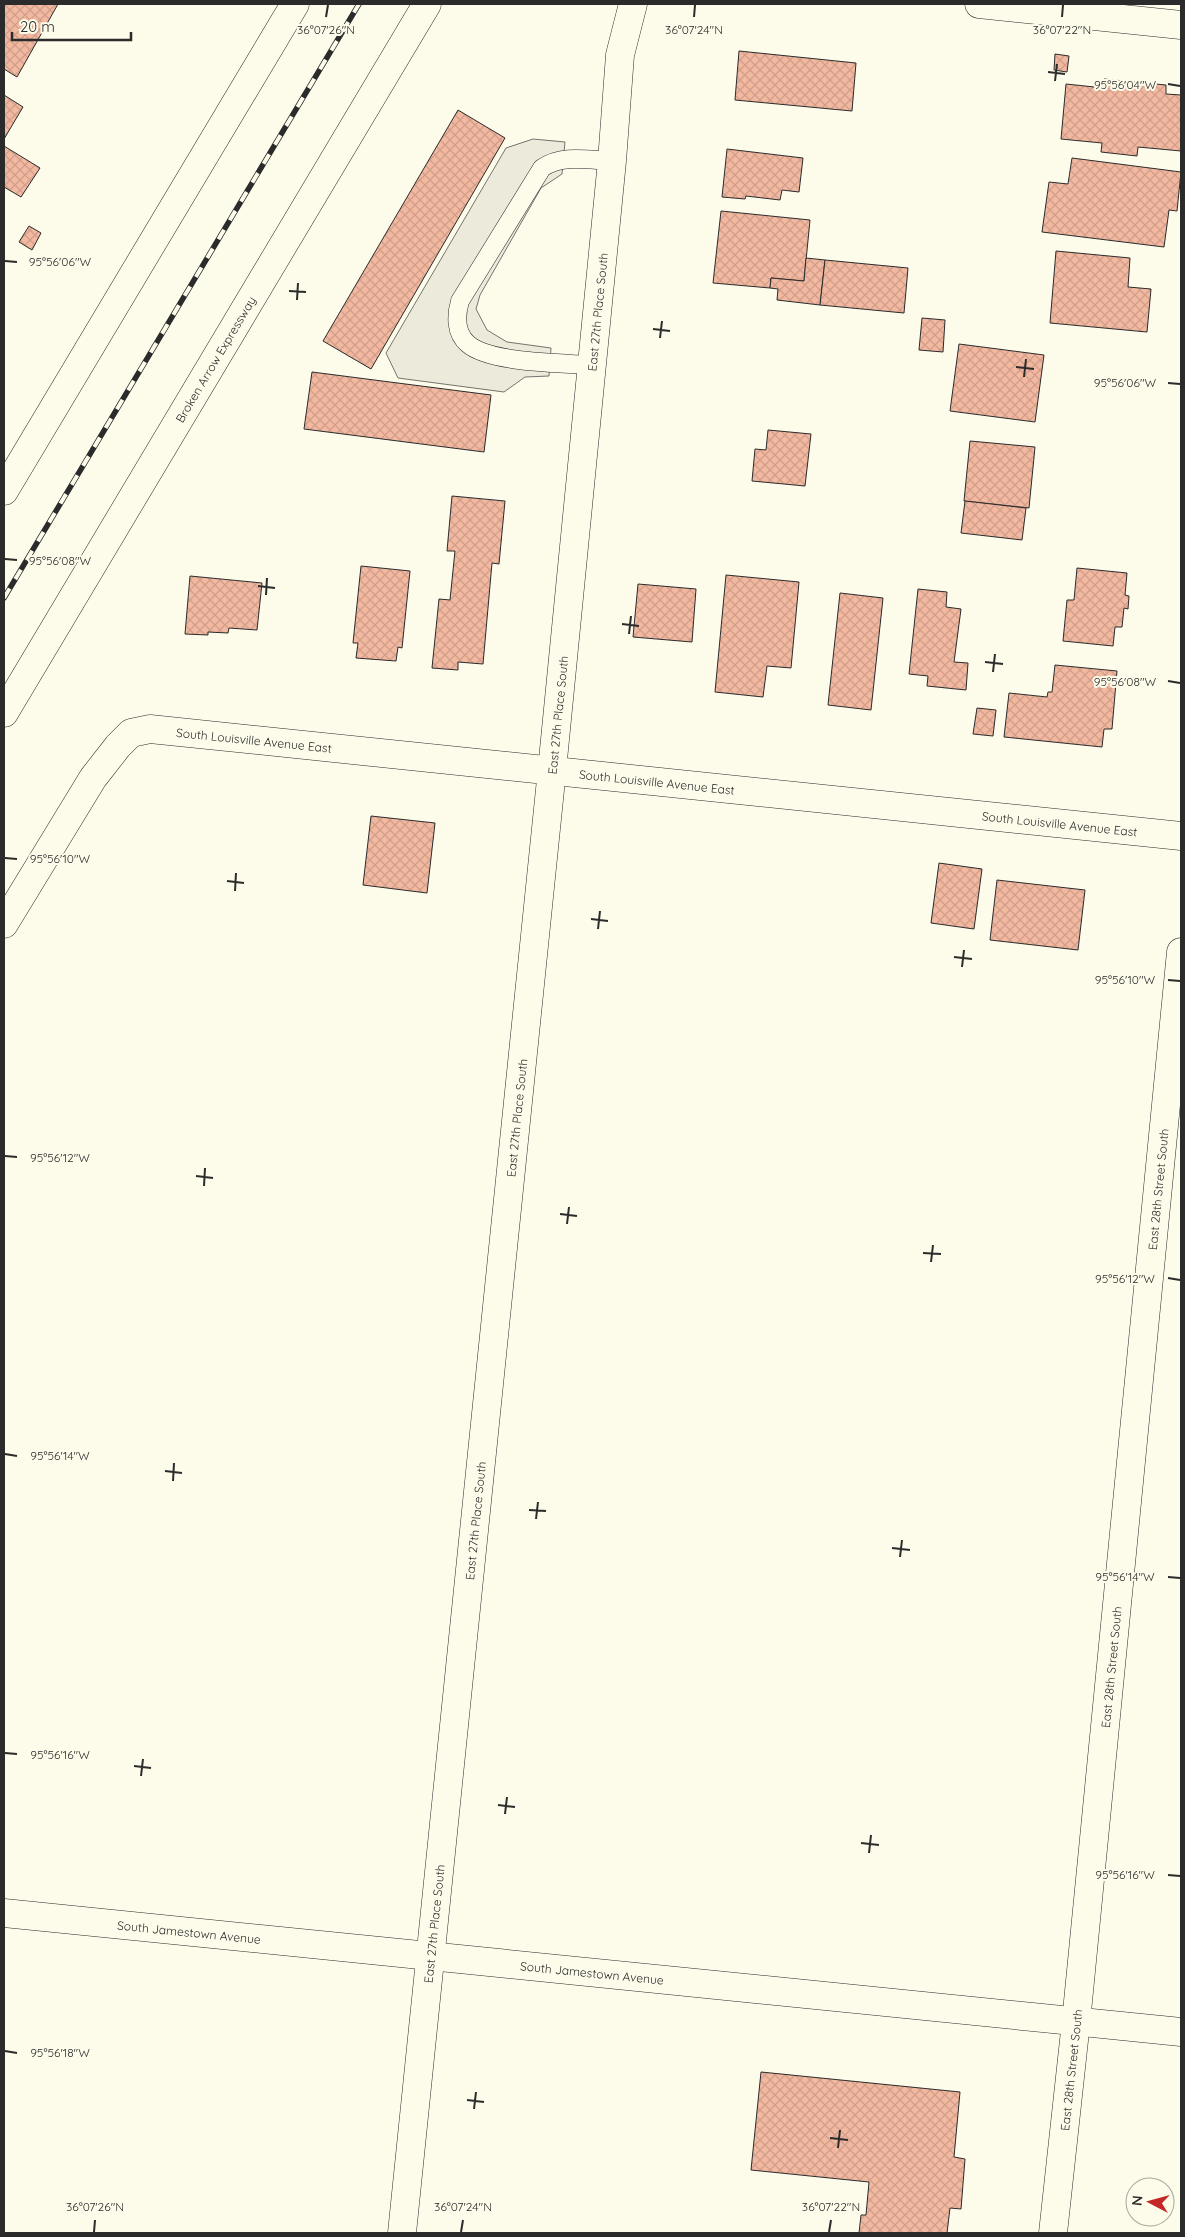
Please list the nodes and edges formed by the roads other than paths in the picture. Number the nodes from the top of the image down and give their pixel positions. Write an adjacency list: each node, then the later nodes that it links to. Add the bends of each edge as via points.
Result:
1 (294, 4): 8 (main road)
2 (427, 4): 9 (main road, Broken Arrow Expressway)
3 (633, 4): 6 (main road, East 27th Place South, via 620,55)
4 (979, 4): 5 (main road)
5 (1181, 25)
6 (612, 161): 7 (main road, East 27th Place South); 7 (lane, via 566,158 552,161 542,168 460,301 456,314 459,330 467,343 485,353)
7 (591, 365): 10 (main road, East 27th Place South)
8 (4, 490)
9 (4, 713)
10 (552, 770): 11 (main road, South Louisville Avenue East); 12 (main road, South Louisville Avenue East, via 150,729 131,733 93,778); 15 (main road, East 27th Place South)
11 (1181, 836)
12 (4, 924)
13 (1181, 952): 16 (main road, East 28th Street South)
14 (4, 1913): 15 (main road, South Jamestown Avenue)
15 (430, 1957): 16 (main road, South Jamestown Avenue); 18 (main road, East 27th Place South)
16 (1076, 2022): 17 (main road, South Jamestown Avenue); 19 (main road, East 28th Street South)
17 (1181, 2032)
18 (402, 2233)
19 (1053, 2233)

